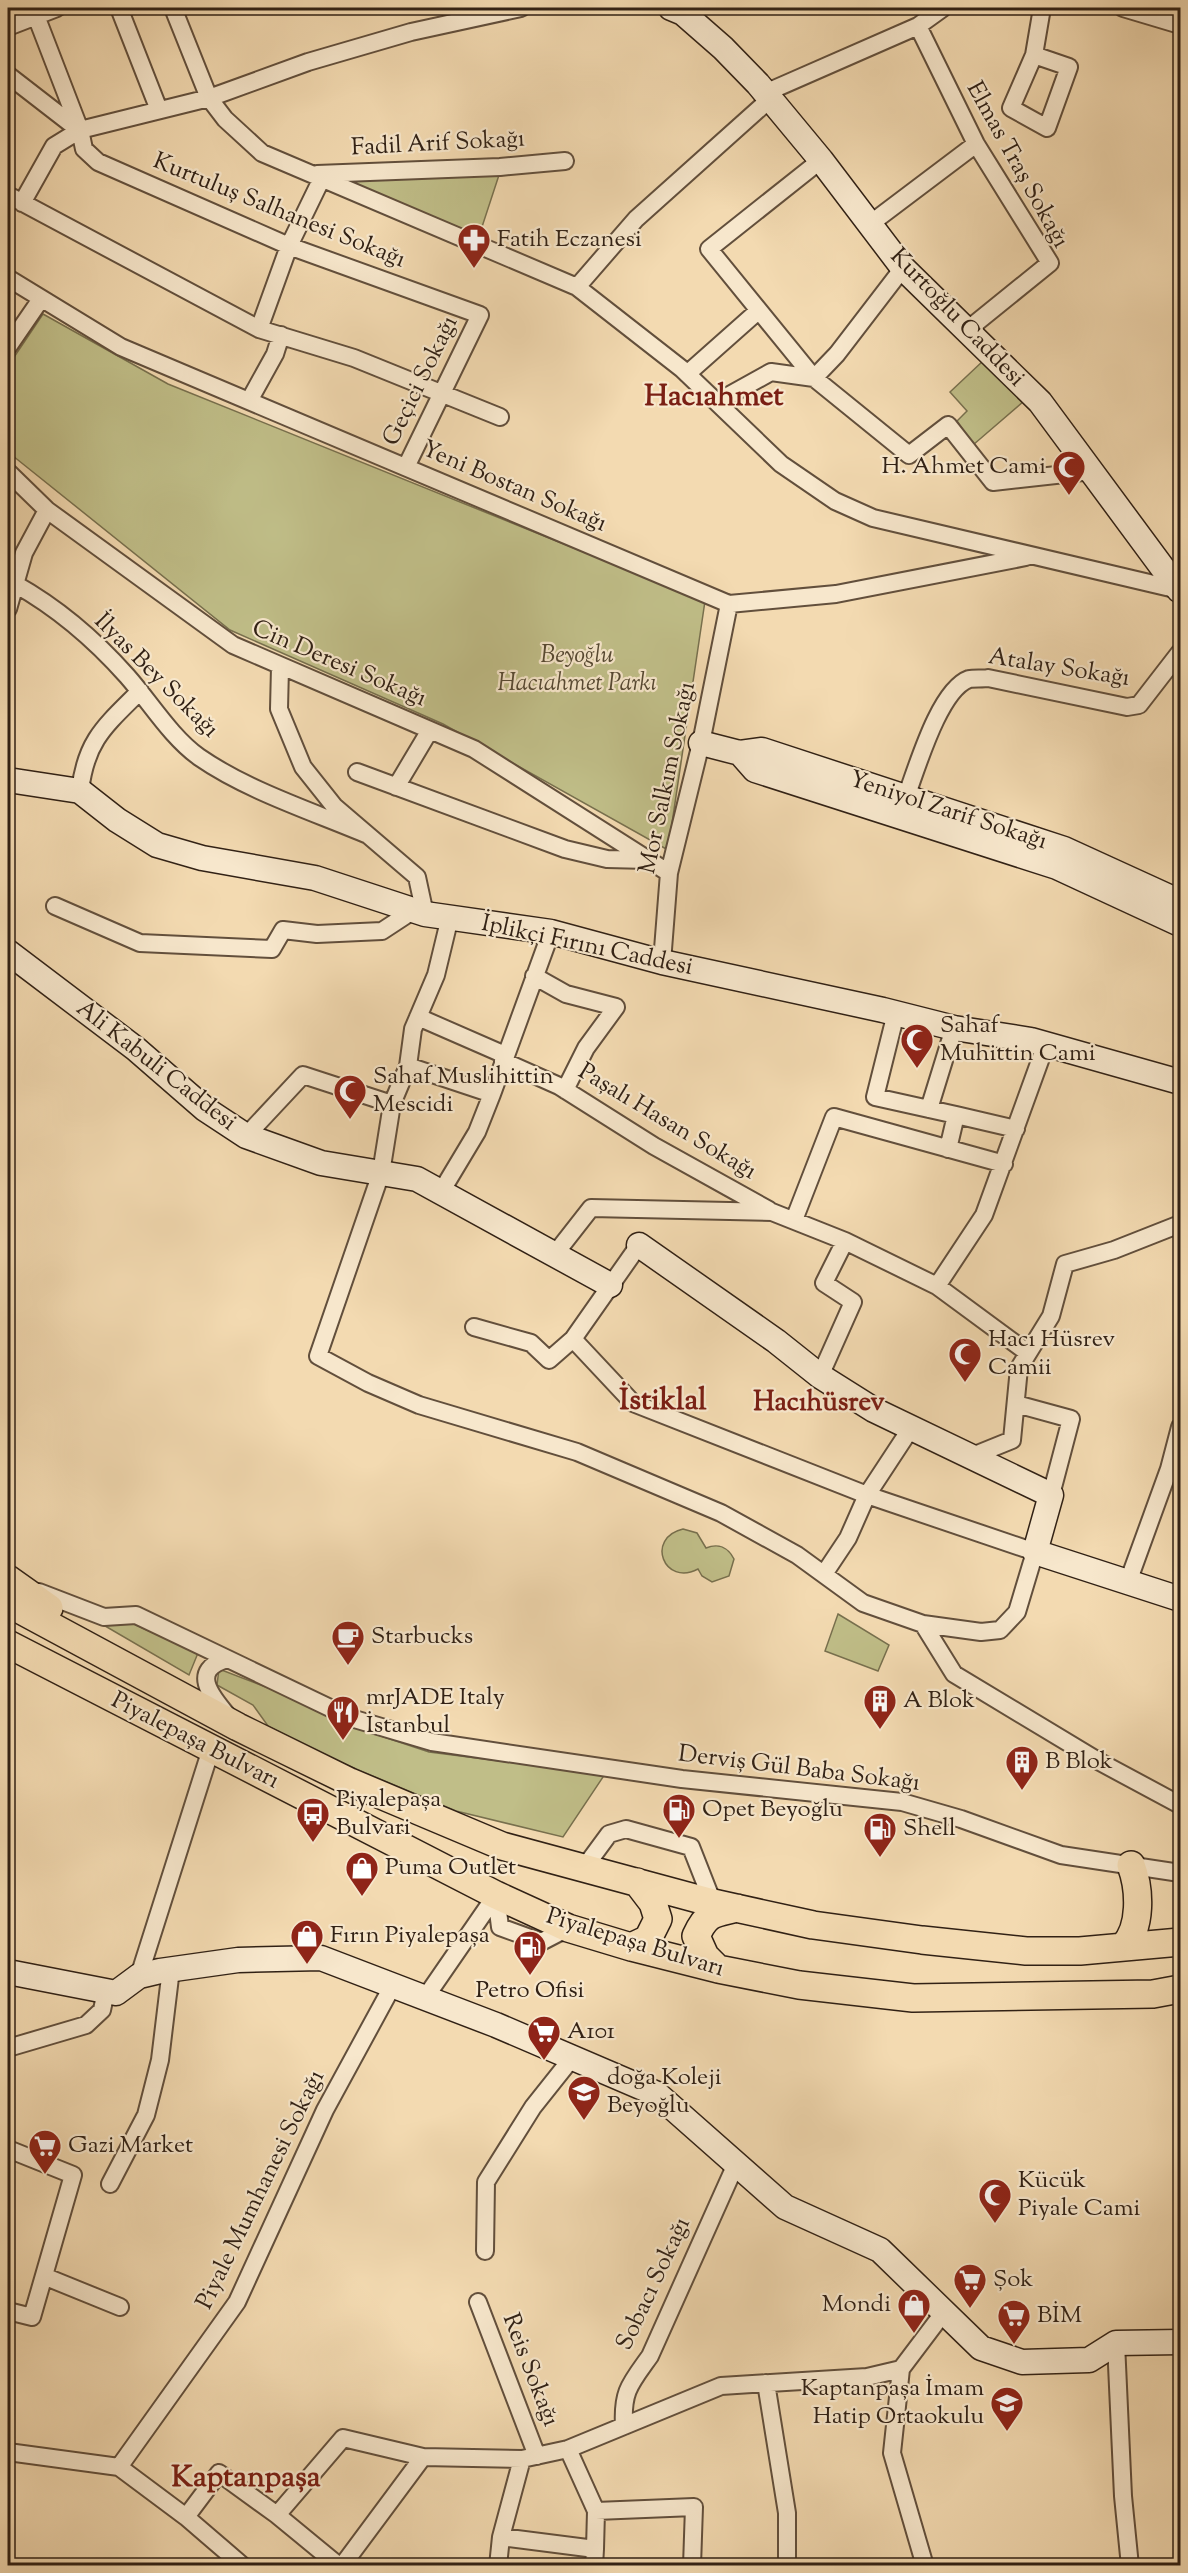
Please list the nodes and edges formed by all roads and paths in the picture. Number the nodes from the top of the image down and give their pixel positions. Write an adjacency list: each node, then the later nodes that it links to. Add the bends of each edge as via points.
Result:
1 (57, 8): 9 (street)
2 (119, 8): 18 (street)
3 (173, 8): 17 (street)
4 (521, 8): 10 (street)
5 (671, 8): 16 (street, Kurtoğlu Caddesi, via 683,13 723,48)
6 (943, 8): 12 (street)
7 (1042, 8): 14 (street)
8 (1123, 8): 11 (street)
9 (35, 12): 13 (street); 19 (street, Kurtuluş Salhanesi Sokağı)
10 (465, 13): 17 (street)
11 (1180, 25)
12 (918, 26): 16 (street); 20 (street, Elmas Traş Sokağı)
13 (8, 27)
14 (1034, 55)
15 (8, 75): 19 (street)
16 (768, 96): 21 (street, Kurtoğlu Caddesi); 29 (street, via 636,219)
17 (209, 98): 18 (street); 23 (street, via 225,119 262,153)
18 (159, 110): 19 (street)
19 (80, 130): 24 (street, via 54,146); 26 (street, Kurtuluş Salhanesi Sokağı, via 84,149 98,162)
20 (976, 144): 25 (street); 34 (street, Elmas Traş Sokağı, via 1050,263)
21 (821, 160): 25 (street, Kurtoğlu Caddesi); 31 (street, via 709,249)
22 (565, 161): 23 (street, Fadil Arif Sokağı)
23 (317, 176): 26 (street); 29 (street)
24 (15, 199): 33 (street)
25 (870, 224): 27 (street, Kurtoğlu Caddesi)
26 (289, 246): 32 (street, Kurtuluş Salhanesi Sokağı); 33 (street)
27 (903, 268): 34 (street, Kurtoğlu Caddesi); 38 (street)
28 (8, 278): 30 (street, Yeni Bostan Sokağı)
29 (577, 287): 37 (street)
30 (41, 298): 36 (street); 40 (street, Yeni Bostan Sokağı, via 121,347)
31 (758, 311): 37 (street); 38 (street)
32 (480, 315): 39 (street, Geçici Sokağı)
33 (259, 329): 35 (street)
34 (966, 331): 44 (street, Kurtoğlu Caddesi, via 1040,402)
35 (281, 335): 39 (street, via 354,358); 40 (street)
36 (8, 347)
37 (687, 374): 41 (street)
38 (814, 378): 41 (street, via 771,372); 44 (street, via 909,455 948,425 993,482)
39 (442, 393): 42 (street); 43 (street, Geçici Sokağı)
40 (249, 401): 43 (street, Yeni Bostan Sokağı)
41 (717, 402): 47 (street, via 781,464 835,501 873,518)
42 (500, 417)
43 (406, 468): 50 (street, Yeni Bostan Sokağı)
44 (1092, 471): 49 (street, Kurtoğlu Caddesi)
45 (8, 472): 46 (street, Cin Deresi Sokağı)
46 (47, 510): 48 (street, via 24,553); 53 (street, Cin Deresi Sokağı, via 233,645)
47 (1031, 556): 49 (street); 50 (street, Yeni Bostan Sokağı, via 836,594)
48 (15, 584): 51 (street); 54 (street, İlyas Bey Sokağı, via 53,607)
49 (1180, 589)
50 (729, 604): 56 (street, Mor Salkım Sokağı)
51 (8, 609)
52 (1180, 652): 61 (street, Atalay Sokağı, via 1139,705 1127,707 988,678 969,680 946,700)
53 (280, 667): 55 (street, Cin Deresi Sokağı); 62 (street, via 279,709 303,767 334,806)
54 (140, 691): 60 (street, via 102,729 83,764); 62 (street, İlyas Bey Sokağı, via 198,756 257,788)
55 (430, 730): 59 (street); 63 (street, Cin Deresi Sokağı, via 474,749)
56 (701, 743): 61 (street, Yeniyol Zarif Sokağı, via 740,753 755,770); 64 (street, Mor Salkım Sokağı)
57 (357, 772): 59 (street)
58 (8, 780): 60 (street, İplikçi Fırını Caddesi)
59 (396, 787): 63 (street, via 565,849 607,859)
60 (80, 791): 68 (street, İplikçi Fırını Caddesi, via 157,845 202,858 315,878)
61 (902, 806): 65 (street, Yeniyol Zarif Sokağı)
62 (368, 835): 68 (street, via 417,877)
63 (649, 860): 64 (street, Cin Deresi Sokağı)
64 (669, 873): 73 (street, Mor Salkım Sokağı)
65 (1147, 898): 66 (street); 70 (street)
66 (1180, 902)
67 (55, 906): 68 (street, via 140,943 272,949 283,930 317,934 382,931)
68 (420, 912): 69 (street, İplikçi Fırını Caddesi)
69 (450, 917): 71 (street, İplikçi Fırını Caddesi); 76 (street, via 436,975)
70 (1180, 924)
71 (551, 932): 73 (street, İplikçi Fırını Caddesi); 74 (street)
72 (8, 952): 88 (street, Ali Kabuli Caddesi, via 136,1049 205,1109)
73 (662, 963): 75 (street, İplikçi Fırını Caddesi)
74 (534, 976): 79 (street); 82 (street, via 566,994 616,1007 585,1048)
75 (896, 1013): 77 (street, İplikçi Fırını Caddesi); 85 (street, via 875,1097)
76 (418, 1017): 79 (street, Paşalı Hasan Sokağı); 80 (street)
77 (954, 1028): 78 (street, İplikçi Fırını Caddesi); 85 (street)
78 (1046, 1044): 81 (street, İplikçi Fırını Caddesi); 87 (street)
79 (504, 1058): 82 (street, Paşalı Hasan Sokağı); 83 (street)
80 (408, 1066): 83 (street); 84 (street)
81 (1180, 1082)
82 (565, 1090): 93 (street, Paşalı Hasan Sokağı, via 654,1146)
83 (492, 1094): 92 (street, via 477,1132)
84 (393, 1104): 88 (street, via 303,1075); 91 (street)
85 (929, 1109): 86 (street)
86 (956, 1115): 87 (street); 89 (street)
87 (1016, 1129): 90 (street)
88 (246, 1136): 91 (street, Ali Kabuli Caddesi, via 321,1163)
89 (948, 1149): 90 (street); 94 (street, via 834,1117)
90 (1004, 1164): 100 (street, via 984,1215)
91 (381, 1173): 92 (street, Ali Kabuli Caddesi, via 417,1179); 112 (street, via 318,1356 419,1405 577,1452 711,1509 797,1555)
92 (441, 1192): 98 (street, Ali Kabuli Caddesi)
93 (772, 1212): 94 (street); 98 (street, via 591,1208)
94 (794, 1220): 96 (street)
95 (1180, 1224): 103 (street, via 1065,1264 1051,1316)
96 (845, 1241): 100 (street); 104 (street, via 824,1283 853,1302)
97 (639, 1245): 99 (street); 104 (street)
98 (555, 1254): 99 (street, Ali Kabuli Caddesi)
99 (610, 1285): 102 (street)
100 (937, 1286): 103 (street)
101 (474, 1327): 102 (street, via 531,1343 549,1360)
102 (573, 1339): 109 (street, via 633,1403)
103 (1028, 1353): 105 (street, via 1019,1368)
104 (820, 1376): 107 (street)
105 (1016, 1404): 108 (street, via 1012,1440); 110 (street, via 1071,1419)
106 (1180, 1427): 114 (street)
107 (911, 1428): 108 (street); 109 (street)
108 (970, 1457): 110 (street)
109 (867, 1495): 111 (street); 112 (street, via 848,1539)
110 (1051, 1495): 111 (street)
111 (1035, 1552): 114 (street); 117 (street, via 1017,1611 1000,1630 981,1632)
112 (824, 1574): 117 (street, via 863,1603)
113 (8, 1579): 119 (street, Derviş Gül Baba Sokağı, via 104,1617 136,1615); 120 (main road, via 92,1638)
114 (1128, 1582): 115 (street)
115 (1180, 1599)
116 (8, 1603): 120 (main road, Piyalepaşa Bulvarı)
117 (923, 1624): 123 (street, via 954,1674)
118 (8, 1644): 122 (main road, Piyalepaşa Bulvarı)
119 (227, 1659): 121 (street, via 214,1663 205,1679 217,1703); 124 (street, Derviş Gül Baba Sokağı, via 351,1718 432,1742 682,1779 902,1802 1061,1855)
120 (121, 1664): 121 (main road, Piyalepaşa Bulvarı)
121 (238, 1727): 125 (main road, Piyalepaşa Bulvarı, via 350,1782 502,1846)
122 (212, 1749): 128 (main road, Piyalepaşa Bulvarı); 136 (street)
123 (1180, 1805)
124 (1131, 1865): 126 (street, Derviş Gül Baba Sokağı); 132 (main road, via 1137,1882 1135,1927)
125 (584, 1868): 127 (main road, Piyalepaşa Bulvarı); 129 (street, via 609,1834 626,1829 691,1847)
126 (1180, 1873)
127 (637, 1882): 129 (main road, Piyalepaşa Bulvarı); 131 (main road, via 654,1903 658,1919 648,1939)
128 (496, 1895): 131 (main road, Piyalepaşa Bulvarı, via 568,1928); 140 (street)
129 (725, 1905): 132 (main road, Piyalepaşa Bulvarı, via 813,1924 922,1940 1026,1950); 134 (main road, via 703,1920 696,1936 705,1956)
130 (1180, 1942): 132 (main road, Piyalepaşa Bulvarı)
131 (631, 1947): 134 (main road, Piyalepaşa Bulvarı)
132 (1123, 1947)
133 (171, 1969): 136 (street); 137 (street, via 238,1960 321,1958); 145 (street, via 160,2060 146,2115)
134 (718, 1969): 138 (main road, Piyalepaşa Bulvarı, via 799,1985 913,1998 1153,1994)
135 (8, 1972): 139 (street)
136 (139, 1976): 139 (street, via 116,1993)
137 (393, 1985): 140 (street); 161 (street, Piyale Mumhanesi Sokağı, via 325,2110 237,2302)
138 (1180, 1989)
139 (106, 1991): 141 (street, via 102,2010 86,2025)
140 (425, 1998): 142 (street)
141 (8, 2048)
142 (572, 2058): 144 (street, via 657,2094); 146 (street, via 533,2107 486,2182)
143 (8, 2149): 147 (street, via 73,2175)
144 (736, 2164): 151 (street, via 785,2207 880,2250); 156 (street, Sobacı Sokağı, via 650,2356 623,2400)
145 (110, 2184)
146 (485, 2251)
147 (46, 2277): 149 (street); 150 (street, via 32,2317)
148 (478, 2302): 160 (street, Reis Sokağı)
149 (120, 2307)
150 (8, 2311)
151 (944, 2312): 153 (street, via 981,2348 1022,2362 1089,2360); 154 (street)
152 (1180, 2342): 153 (street)
153 (1116, 2343): 173 (street)
154 (901, 2369): 155 (street, via 867,2377); 172 (street, via 892,2453)
155 (766, 2383): 156 (street, via 721,2386); 171 (street, via 787,2513)
156 (624, 2426): 157 (street)
157 (568, 2449): 160 (street); 162 (street)
158 (8, 2452): 161 (street)
159 (423, 2457): 160 (street); 163 (street, via 343,2438); 168 (street)
160 (529, 2457): 165 (street)
161 (119, 2467): 164 (street)
162 (596, 2511): 166 (street); 170 (street, via 694,2507)
163 (277, 2515): 164 (street, via 219,2473); 168 (street)
164 (186, 2517): 167 (street)
165 (501, 2537): 166 (street); 169 (street)
166 (594, 2557)
167 (243, 2565)
168 (341, 2565)
169 (498, 2565)
170 (692, 2565)
171 (787, 2565)
172 (925, 2565)
173 (1130, 2565)

